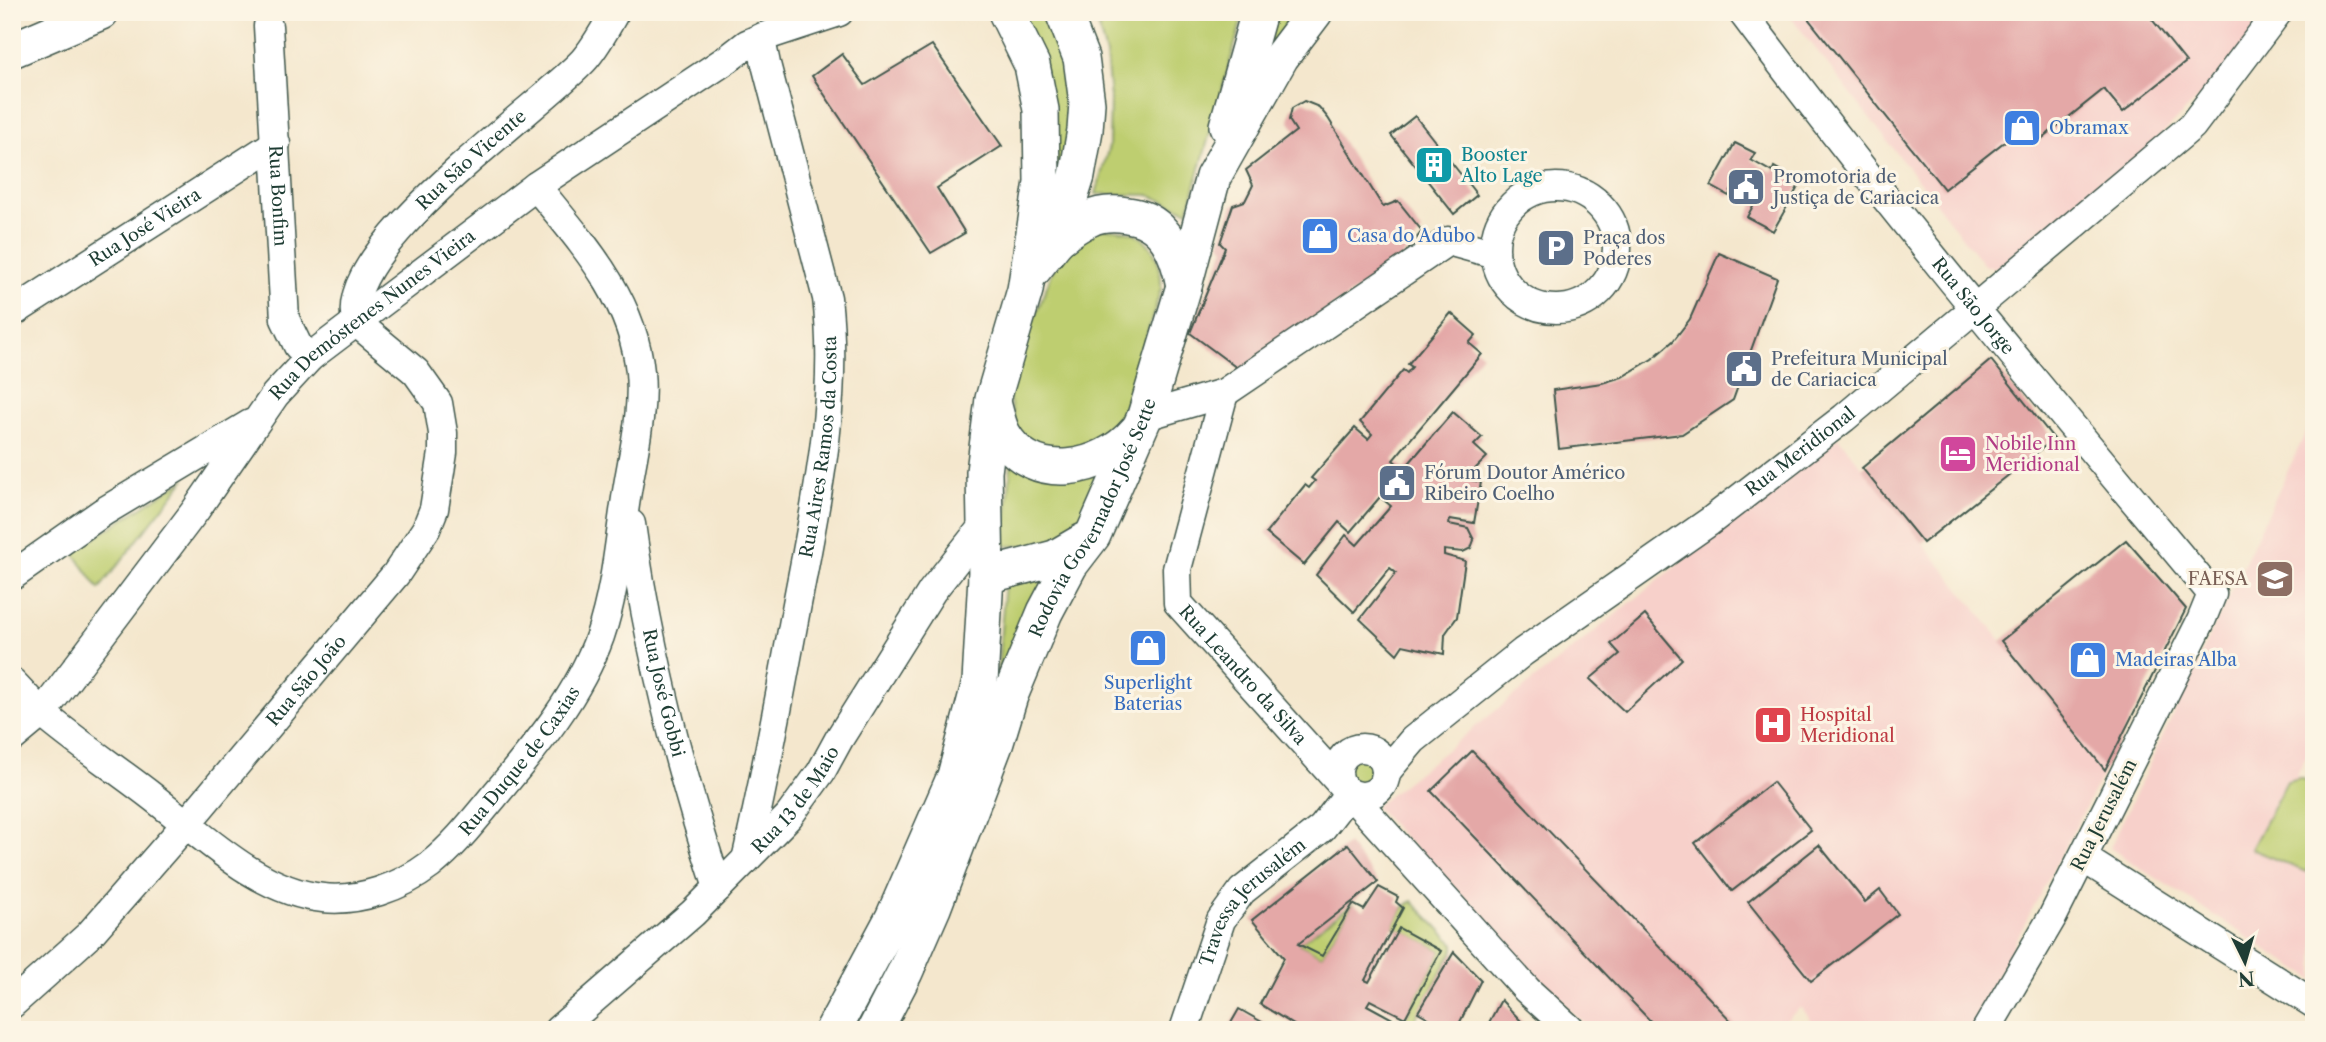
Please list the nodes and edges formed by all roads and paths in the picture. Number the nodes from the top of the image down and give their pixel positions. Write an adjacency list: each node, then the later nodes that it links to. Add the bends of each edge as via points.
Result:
1 (101, 12): 12 (main road)
2 (615, 12): 22 (street, Rua São Vicente, via 573,70 403,223 367,272 355,297)
3 (1006, 12): 18 (main road, via 1032,65 1041,110 1042,182)
4 (1063, 12): 16 (main road, via 1080,58 1087,103 1077,176)
5 (1259, 12): 14 (main road)
6 (1315, 12): 14 (main road, Rodovia Governador José Sette, via 1281,57)
7 (1742, 12): 20 (street, Rua São Jorge)
8 (2278, 12): 20 (street, Rua Meridional, via 2192,126)
9 (832, 13): 11 (street, Rua Demóstenes Nunes Vieira)
10 (268, 26): 13 (street, Rua Bonfim)
11 (763, 37): 15 (street, Rua Demóstenes Nunes Vieira); 44 (street, Rua Aires Ramos da Costa, via 766,64 827,298 831,365 815,506)
12 (12, 50)
13 (276, 143): 21 (street, Rua José Vieira); 23 (street, Rua Bonfim, via 285,319 298,346)
14 (1213, 177): 19 (main road, Rodovia Governador José Sette)
15 (536, 186): 22 (street, Rua Demóstenes Nunes Vieira); 28 (street, Rua Duque de Caxias, via 596,260 616,292 635,343 640,400)
16 (1057, 240): 18 (main road); 19 (main road, via 1100,215 1136,216 1153,223 1167,237)
17 (1495, 254): 17 (street, via 1506,284 1520,297 1556,310 1575,307 1597,295 1615,268 1618,249 1607,213 1576,190 1556,187 1521,198 1507,212 1498,229); 24 (street, via 1448,241)
18 (1028, 276): 25 (main road)
19 (1184, 286): 26 (main road, Rodovia Governador José Sette)
20 (1974, 309): 33 (street, Rua São Jorge); 37 (street, Rua Meridional, via 1863,403 1709,522 1523,652)
21 (12, 313)
22 (357, 323): 23 (street, Rua Demóstenes Nunes Vieira); 42 (street, Rua São João, via 416,372 438,403 443,453 434,509 396,574)
23 (310, 357): 27 (street, Rua Demóstenes Nunes Vieira)
24 (1224, 393): 26 (street); 39 (street, Rua Leandro da Silva, via 1177,569 1178,603)
25 (993, 399): 26 (main road, via 997,421 1012,446 1049,466 1070,467 1105,458 1122,447); 29 (main road, via 984,472)
26 (1145, 416): 30 (main road, Rodovia Governador José Sette)
27 (256, 421): 31 (street, via 103,512); 35 (street, Rua Demóstenes Nunes Vieira, via 195,511)
28 (626, 493): 42 (street, Rua Duque de Caxias, via 609,603 575,691 463,834 429,865 378,892 324,899 276,885 250,871); 45 (street, Rua José Gobbi, via 668,721)
29 (984, 525): 32 (main road); 44 (street, Rua 13 de Maio, via 932,591 806,794)
30 (1093, 535): 32 (main road, via 1055,558); 49 (main road, Rodovia Governador José Sette, via 1070,565 1045,612 933,908)
31 (12, 576)
32 (986, 576): 46 (main road, via 979,682 956,776)
33 (2212, 594): 43 (street, Rua Jerusalém)
34 (12, 682): 35 (street, Rua Duque de Caxias)
35 (42, 713): 36 (street, Rua Demóstenes Nunes Vieira); 42 (street, Rua Duque de Caxias)
36 (12, 738)
37 (1413, 740): 38 (street); 40 (street)
38 (1358, 749): 39 (street, via 1338,754); 40 (street, via 1377,753); 41 (street, via 1339,763 1337,770)
39 (1310, 751): 41 (street, Rua Leandro da Silva)
40 (1386, 772): 41 (street, via 1374,793 1363,796)
41 (1345, 788): 52 (street, Travessa Jerusalém, via 1322,828 1242,891 1221,920); 53 (street, Rua Leandro da Silva, via 1527,990)
42 (187, 823): 47 (street, Rua São João, via 89,935)
43 (2083, 858): 48 (street); 54 (street, Rua Jerusalém)
44 (746, 860): 45 (street, Rua 13 de Maio)
45 (718, 888): 50 (street, Rua 13 de Maio)
46 (893, 918): 49 (main road, via 867,989); 51 (main road)
47 (12, 1004)
48 (2314, 1004)
49 (881, 1027)
50 (558, 1030)
51 (833, 1030)
52 (1184, 1030)
53 (1571, 1030)
54 (1986, 1030)

